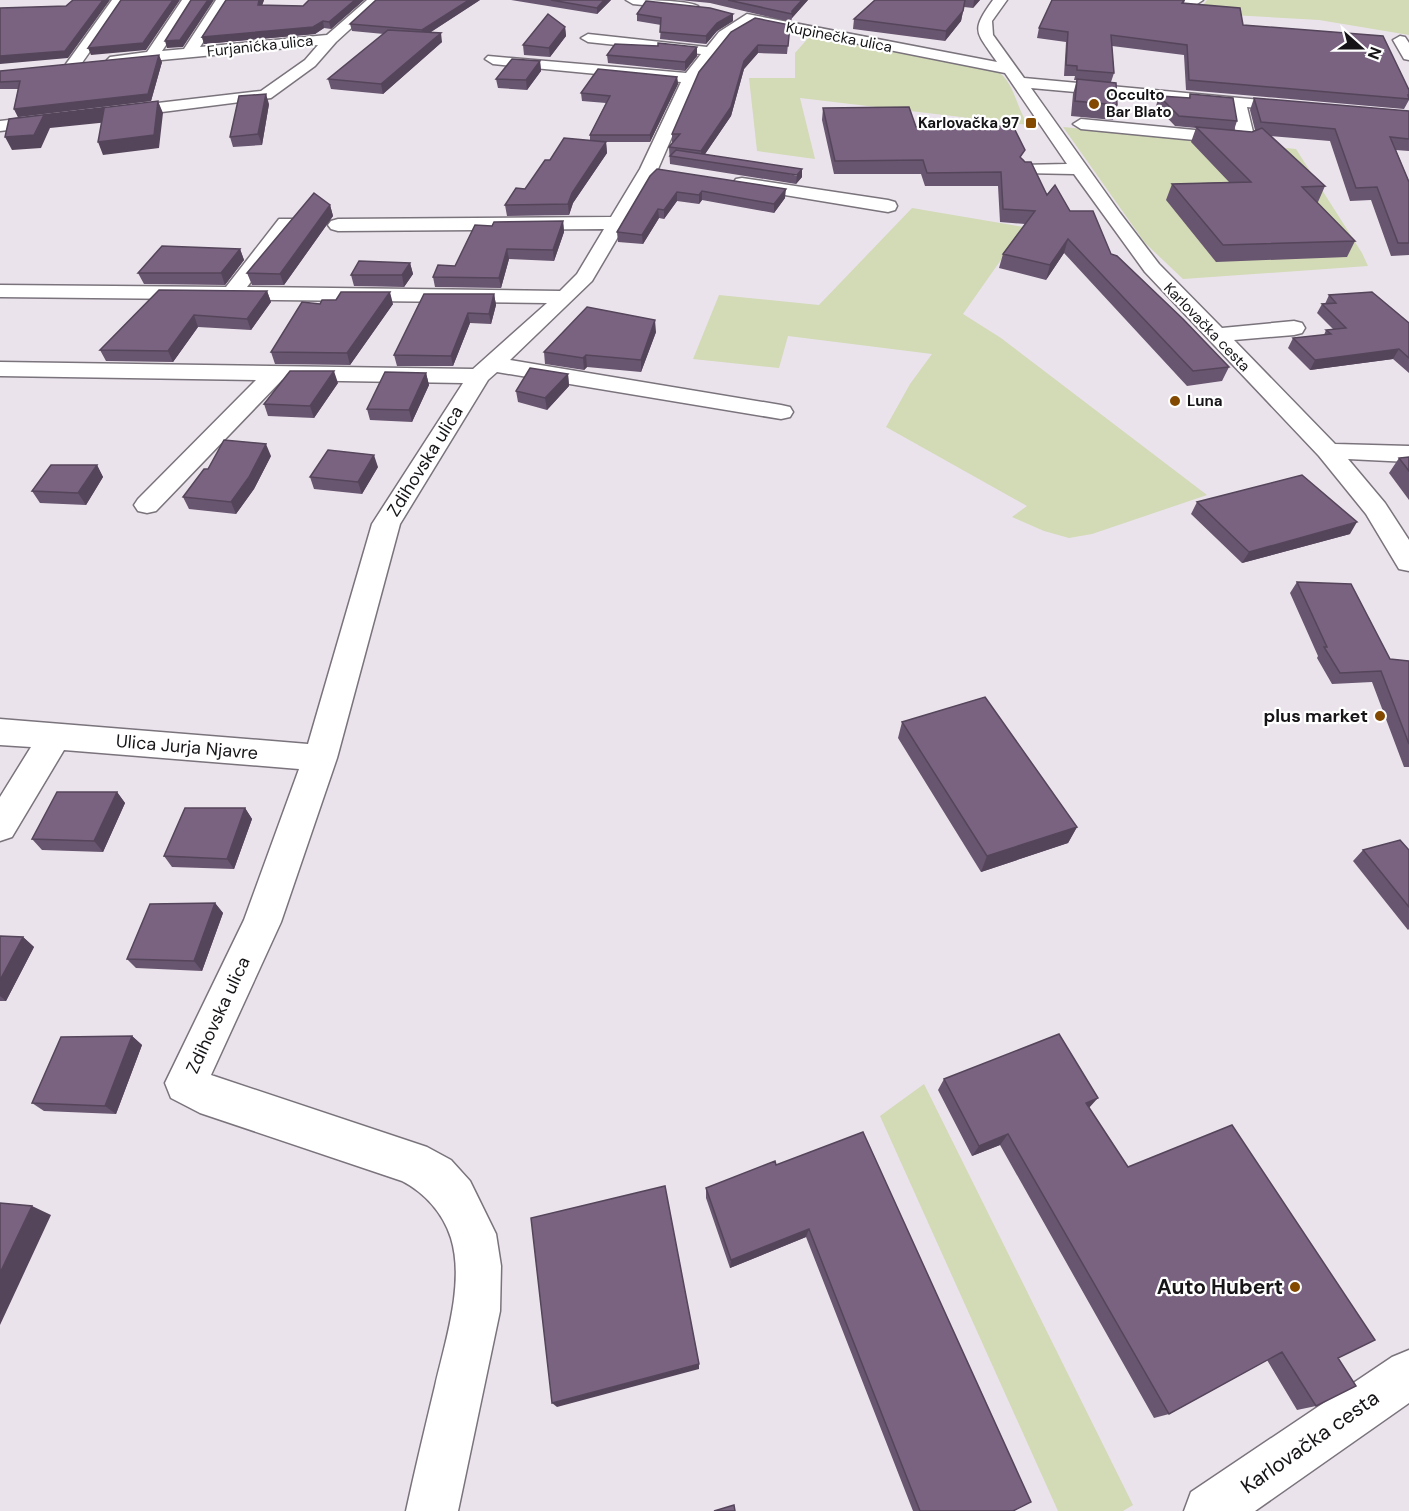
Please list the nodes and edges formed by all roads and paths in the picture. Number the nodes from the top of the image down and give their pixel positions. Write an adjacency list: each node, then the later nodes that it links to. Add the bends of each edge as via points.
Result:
1 (119, 0): 17 (street, Furjanićka ulica, via 69,64)
2 (189, 0): 17 (street)
3 (223, 0): 15 (street, Furjanićka ulica)
4 (375, 0): 12 (street)
5 (633, 0): 9 (street)
6 (1000, 0): 19 (street, Karlovačka cesta, via 985,21 986,35)
7 (1173, 0): 8 (street)
8 (1196, 0)
9 (710, 9)
10 (742, 16): 14 (street, Zdihovska ulica); 19 (street, Kupinečka ulica)
11 (588, 38): 14 (street)
12 (331, 39): 15 (street, Furjanićka ulica); 23 (street, via 310,63 265,95)
13 (1400, 40): 16 (street)
14 (710, 51): 20 (street, Zdihovska ulica)
15 (189, 54): 17 (street, Furjanićka ulica)
16 (1409, 56)
17 (151, 57)
18 (493, 59): 20 (street)
19 (1014, 75): 21 (street, via 1151,99); 29 (street, Karlovačka cesta)
20 (690, 78): 27 (street, Zdihovska ulica)
21 (1238, 102): 22 (street); 25 (street, via 1246,140)
22 (1303, 104)
23 (104, 114)
24 (69, 118): 26 (street)
25 (1081, 124)
26 (0, 126)
27 (649, 169): 30 (street); 34 (street, Zdihovska ulica)
28 (1028, 169): 29 (street)
29 (1079, 169): 40 (street, Karlovačka cesta, via 1152,268)
30 (671, 172)
31 (729, 181): 32 (street)
32 (888, 206)
33 (286, 223): 37 (street)
34 (616, 223): 35 (street); 38 (street, Zdihovska ulica, via 585,277)
35 (338, 225)
36 (0, 291): 37 (street)
37 (232, 293): 38 (street)
38 (566, 297): 42 (street, Zdihovska ulica)
39 (1294, 328): 40 (street)
40 (1214, 335): 45 (street, Karlovačka cesta)
41 (0, 369): 43 (street, Zdihovska ulica)
42 (485, 370): 43 (street, Zdihovska ulica); 44 (street); 51 (street, Zdihovska ulica, via 386,525)
43 (276, 373): 47 (street)
44 (781, 412)
45 (1328, 451): 46 (street); 48 (street, Karlovačka cesta, via 1376,509)
46 (1409, 453)
47 (147, 505)
48 (1409, 562)
49 (0, 732): 50 (street, Ulica Jurja Njavre)
50 (55, 737): 51 (street, Ulica Jurja Njavre); 52 (street)
51 (320, 758): 54 (street, Zdihovska ulica, via 262,922 186,1083 200,1092 412,1162 435,1175 454,1197 473,1234 478,1266 476,1311)
52 (0, 827)
53 (1409, 1374): 55 (street, Karlovačka cesta)
54 (432, 1511)
55 (1210, 1511)

